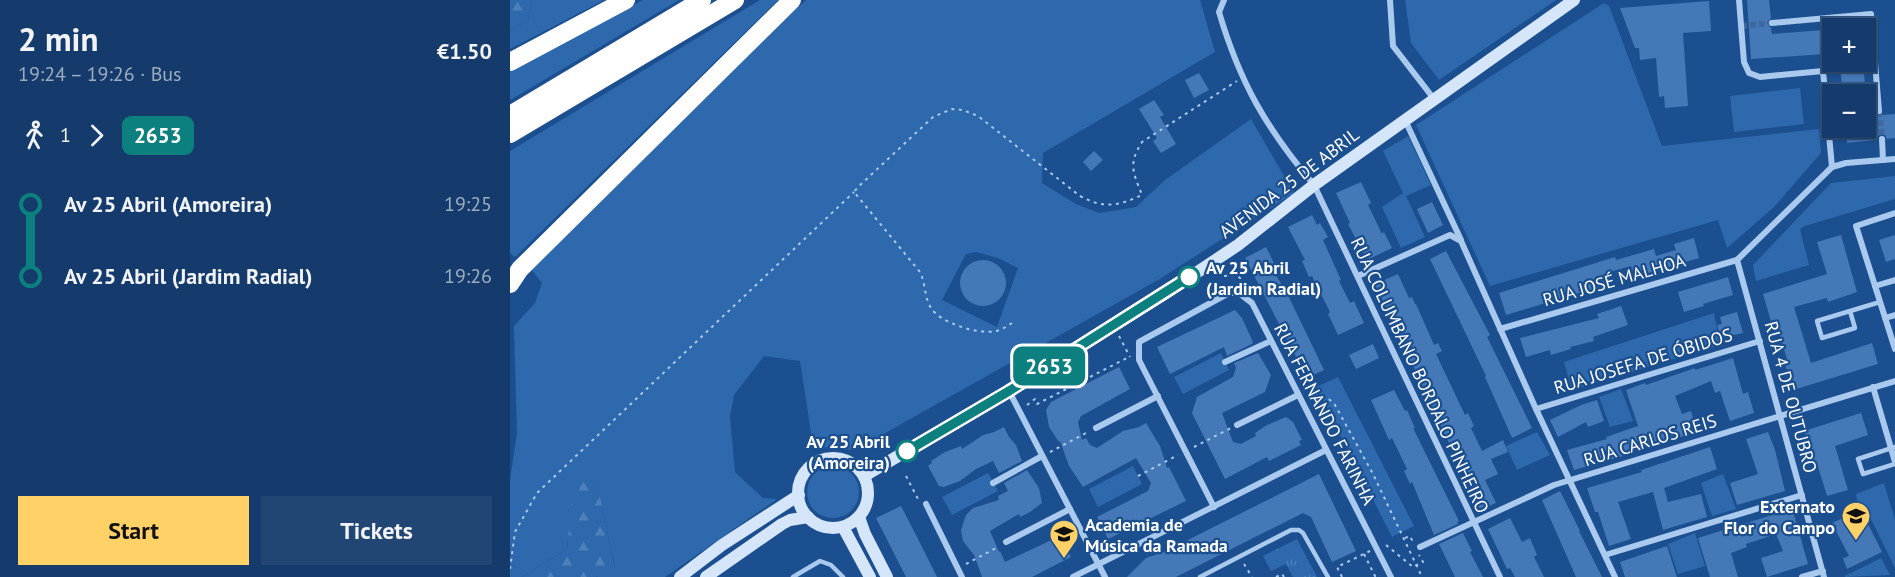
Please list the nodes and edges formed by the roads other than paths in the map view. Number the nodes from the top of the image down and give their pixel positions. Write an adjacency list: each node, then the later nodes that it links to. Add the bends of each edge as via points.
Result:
1 (626, 0): 10 (highway)
2 (702, 0): 13 (highway)
3 (735, 0): 15 (highway)
4 (792, 0): 26 (highway, via 520,269)
5 (1224, 0): 20 (street, RUA COLUMBANO BORDALO PINHEIRO, via 1218,12 1242,78 1275,135)
6 (1390, 0): 11 (street, via 1393,46)
7 (1574, 0): 11 (street, AVENIDA 25 DE ABRIL)
8 (1739, 0): 19 (street, via 1744,62 1749,73 1760,77 1823,71)
9 (1772, 23): 12 (street, via 1871,14)
10 (510, 62)
11 (1434, 99): 14 (street, AVENIDA 25 DE ABRIL)
12 (1879, 111)
13 (510, 115)
14 (1405, 120): 20 (street, AVENIDA 25 DE ABRIL); 22 (street)
15 (510, 134)
16 (1882, 140): 18 (street)
17 (1895, 159): 18 (street)
18 (1883, 160): 19 (street)
19 (1832, 167): 23 (street)
20 (1314, 185): 24 (street, RUA COLUMBANO BORDALO PINHEIRO); 39 (street, AVENIDA 25 DE ABRIL, via 1212,262)
21 (1895, 213): 27 (street, via 1856,226)
22 (1461, 241): 24 (street, via 1450,235); 32 (street)
23 (1737, 260): 32 (street, RUA JOSÉ MALHOA); 34 (street, RUA 4 DE OUTUBRO)
24 (1358, 276): 60 (street, RUA COLUMBANO BORDALO PINHEIRO)
25 (1895, 280): 27 (street)
26 (510, 284)
27 (1875, 286): 28 (street)
28 (1880, 302): 29 (lane); 31 (street)
29 (1850, 311): 29 (lane, via 1817,321 1822,338 1855,328)
30 (1895, 315): 31 (street)
31 (1885, 318): 35 (street)
32 (1500, 329): 42 (street)
33 (1271, 341): 36 (street); 40 (street, RUA FERNANDO FARINHA); 41 (street, RUA FERNANDO FARINHA, via 1252,303 1239,293 1229,293 1139,342 1139,360)
34 (1760, 341): 42 (street, RUA JOSEFA DE ÓBIDOS); 43 (street, RUA 4 DE OUTUBRO)
35 (1895, 349)
36 (1225, 362)
37 (1895, 381): 38 (street, RUA CARLOS REIS)
38 (1873, 387): 43 (street, RUA CARLOS REIS); 46 (street)
39 (1009, 391): 48 (street); 50 (street, AVENIDA 25 DE ABRIL)
40 (1298, 395): 44 (street); 47 (street, RUA FERNANDO FARINHA)
41 (1158, 396): 45 (street); 56 (street)
42 (1536, 409): 51 (street)
43 (1780, 416): 51 (street, RUA CARLOS REIS); 54 (street, RUA 4 DE OUTUBRO)
44 (1237, 425)
45 (1096, 428)
46 (1893, 448): 49 (street); 49 (lane, via 1858,459 1863,474)
47 (1326, 450): 56 (street); 78 (street, RUA FERNANDO FARINHA)
48 (1042, 456): 52 (street); 57 (street)
49 (1895, 463)
50 (864, 476): 53 (street, via 846,460 823,459 805,473); 59 (street, via 868,497)
51 (1569, 480): 60 (street, RUA CARLOS REIS); 64 (street)
52 (993, 483)
53 (799, 495): 58 (street); 67 (street)
54 (1802, 495): 64 (street); 66 (street, RUA 4 DE OUTUBRO)
55 (922, 502): 73 (street)
56 (1214, 507): 65 (street)
57 (1070, 509): 62 (street); 65 (street)
58 (808, 517): 61 (street, via 824,527); 68 (street, via 782,524)
59 (859, 517): 61 (street); 72 (street)
60 (1472, 522): 63 (street, RUA CARLOS REIS); 79 (street, RUA COLUMBANO BORDALO PINHEIRO)
61 (843, 526): 71 (street)
62 (1006, 542)
63 (1420, 547)
64 (1605, 555): 80 (street)
65 (1099, 564): 74 (street); 75 (street)
66 (1824, 574): 81 (street)
67 (680, 577)
68 (706, 577)
69 (793, 577): 70 (lane, via 820,561)
70 (843, 577)
71 (870, 577)
72 (887, 577)
73 (963, 577)
74 (1072, 577)
75 (1105, 577)
76 (1200, 577): 77 (lane, via 1291,530 1299,530)
77 (1328, 577)
78 (1391, 577)
79 (1500, 577)
80 (1615, 577)
81 (1802, 577)

